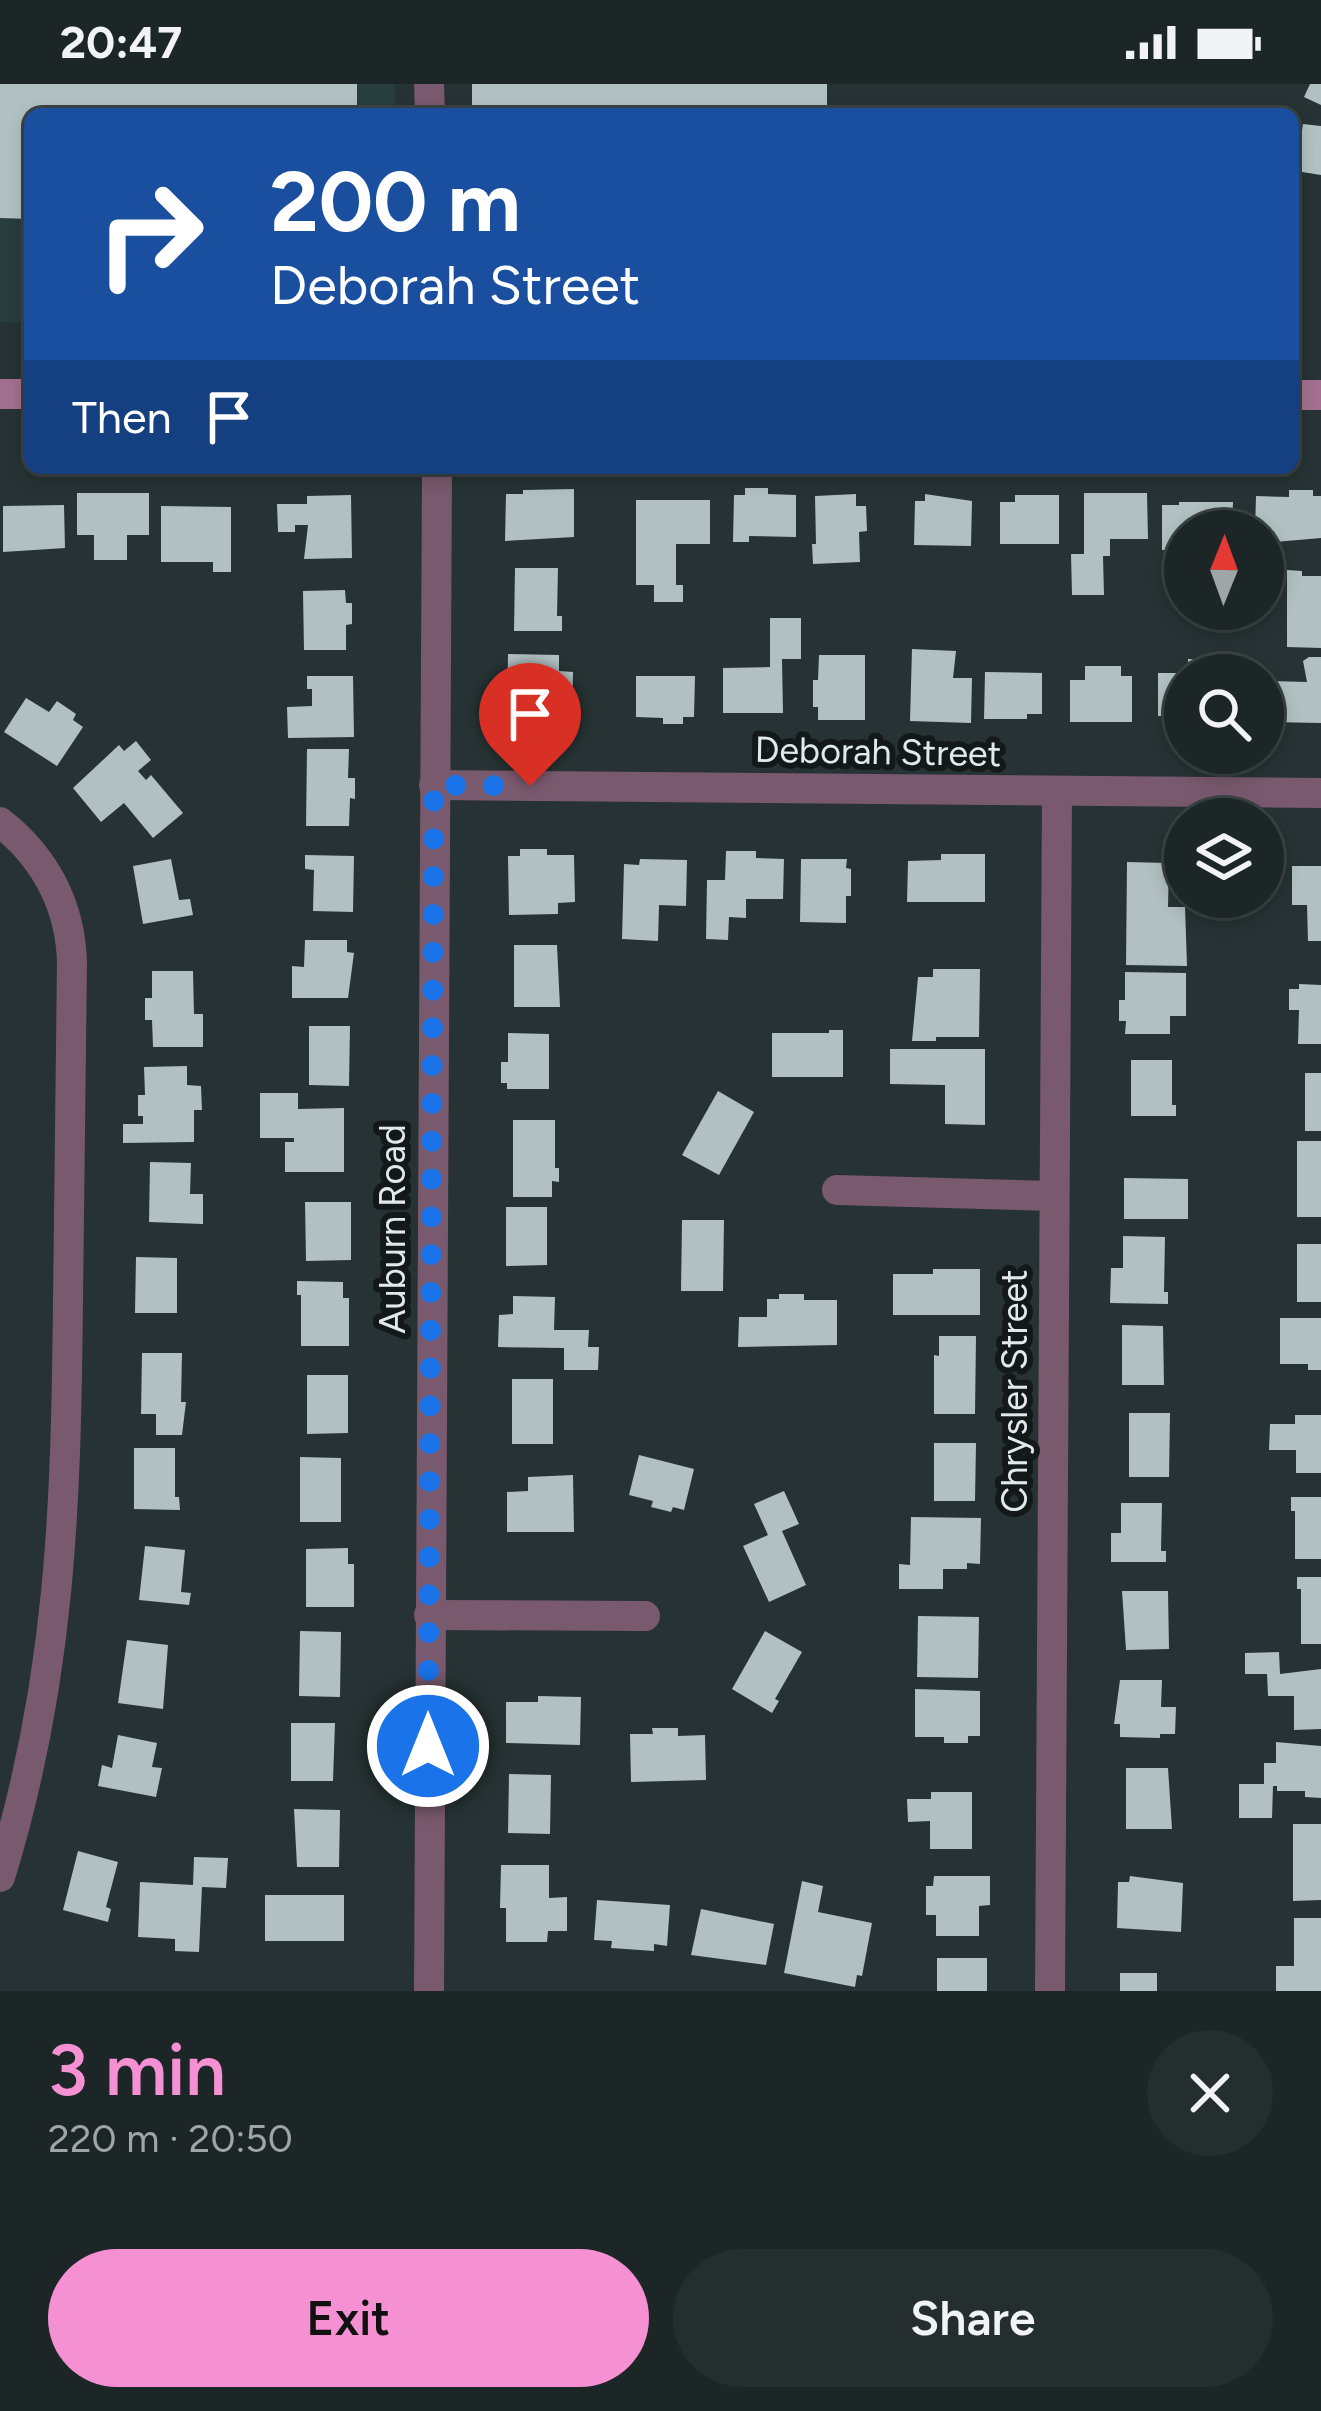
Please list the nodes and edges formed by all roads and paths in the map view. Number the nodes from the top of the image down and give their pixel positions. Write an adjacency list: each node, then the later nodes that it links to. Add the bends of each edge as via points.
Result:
1 (437, 474): 2 (street, Auburn Road)
2 (434, 785): 3 (street, Deborah Street); 8 (street, Auburn Road)
3 (1057, 792): 4 (street, Deborah Street); 7 (street, Chrysler Street)
4 (1321, 793)
5 (0, 822): 10 (street, via 41,863 64,911 71,951 64,1527 45,1688)
6 (837, 1190): 7 (street)
7 (1054, 1196): 12 (street, Chrysler Street)
8 (428, 1615): 9 (street); 11 (street, Auburn Road)
9 (645, 1616)
10 (0, 1877)
11 (429, 1991)
12 (1050, 1991)

